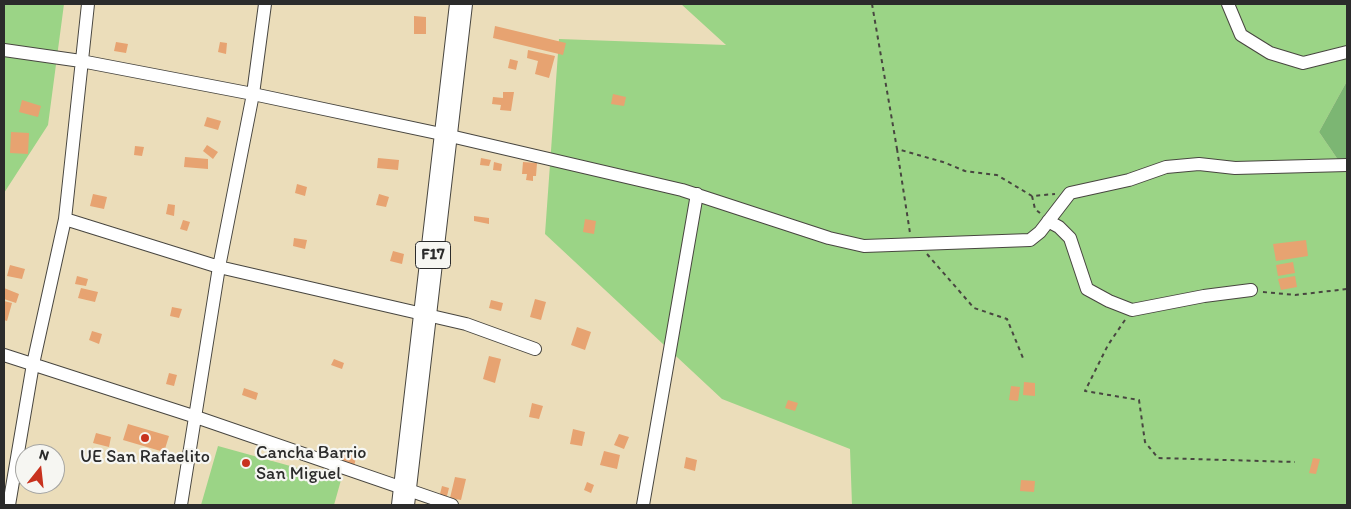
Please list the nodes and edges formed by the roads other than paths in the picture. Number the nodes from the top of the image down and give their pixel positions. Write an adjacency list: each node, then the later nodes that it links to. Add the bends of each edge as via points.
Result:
1 (88, 4): 7 (street)
2 (266, 4): 8 (street)
3 (461, 4): 9 (highway, F17)
4 (1228, 4): 6 (street, via 1241,35 1270,53 1303,63)
5 (4, 50): 7 (street)
6 (1347, 52)
7 (81, 60): 8 (street); 12 (street)
8 (253, 94): 9 (street); 14 (street)
9 (446, 135): 11 (street); 16 (highway, F17)
10 (1347, 165): 13 (street, via 1235,168 1199,164 1166,167 1130,180 1070,193)
11 (697, 194): 13 (street, via 864,246 1030,240); 25 (street)
12 (65, 220): 14 (street); 19 (street)
13 (1048, 221): 15 (street, via 1070,238 1087,288 1132,310)
14 (219, 267): 16 (street); 20 (street)
15 (1252, 290)
16 (426, 315): 17 (street, via 466,324); 21 (highway, F17)
17 (534, 349)
18 (4, 355): 19 (street)
19 (33, 364): 20 (street); 22 (street)
20 (196, 417): 21 (street); 23 (street)
21 (405, 498): 24 (street)
22 (9, 505)
23 (181, 505)
24 (452, 505)
25 (643, 505)

